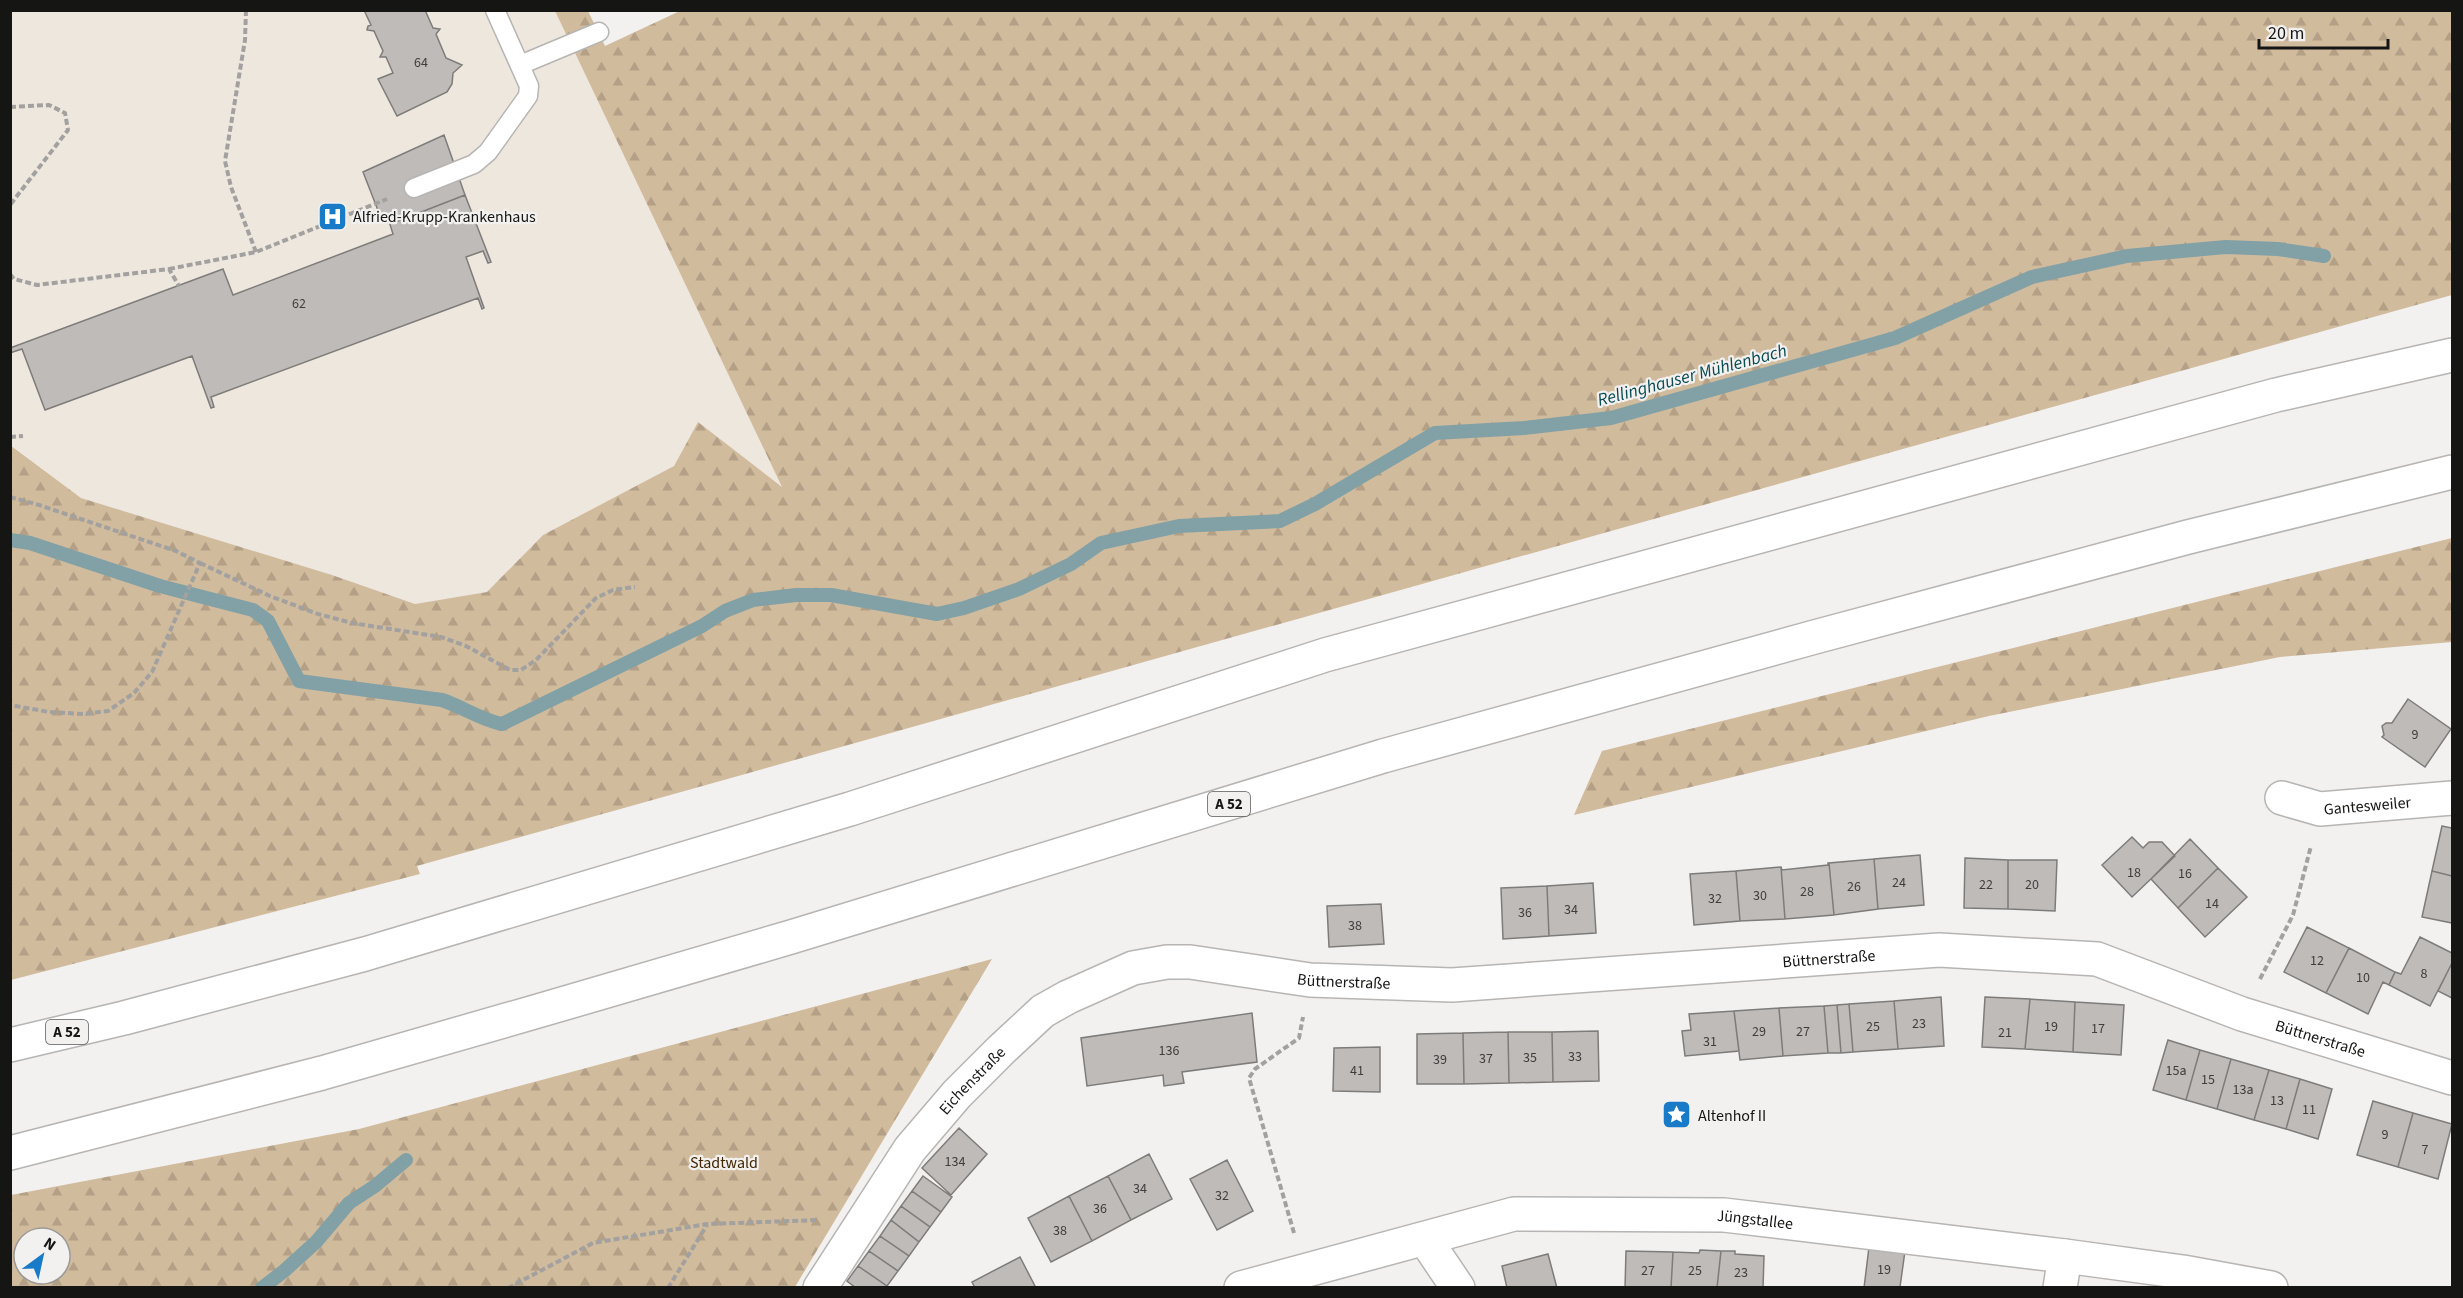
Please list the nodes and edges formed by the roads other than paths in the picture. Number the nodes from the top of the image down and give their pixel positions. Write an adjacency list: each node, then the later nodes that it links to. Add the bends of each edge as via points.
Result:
1 (495, 10): 3 (lane)
2 (599, 33): 3 (lane)
3 (520, 65): 4 (lane, via 529,86 528,96 488,152 474,164)
4 (414, 188)
5 (2452, 355): 10 (main road, A 52, via 2276,395 1325,655 850,809 376,951)
6 (2452, 472): 12 (main road, A 52, via 2188,537 1395,752 531,1013)
7 (2282, 798): 8 (main road, Gantesweiler, via 2320,809)
8 (2452, 798)
9 (1190, 962): 11 (main road, Büttnerstraße, via 1310,980 1452,986 1939,951 2097,959 2242,1014); 16 (main road, Eichenstraße, via 1133,968 1043,1011 957,1094 910,1149)
10 (10, 1046)
11 (2452, 1078)
12 (10, 1153)
13 (1425, 1239): 14 (main road, Jüngstallee, via 1514,1214 1724,1215); 15 (main road, Jüngstallee); 18 (main road)
14 (2063, 1272): 19 (main road, Jüngstallee, via 2182,1272)
15 (1300, 1279): 17 (main road, Jüngstallee)
16 (820, 1287)
17 (1241, 1287)
18 (1458, 1287)
19 (2271, 1287)

